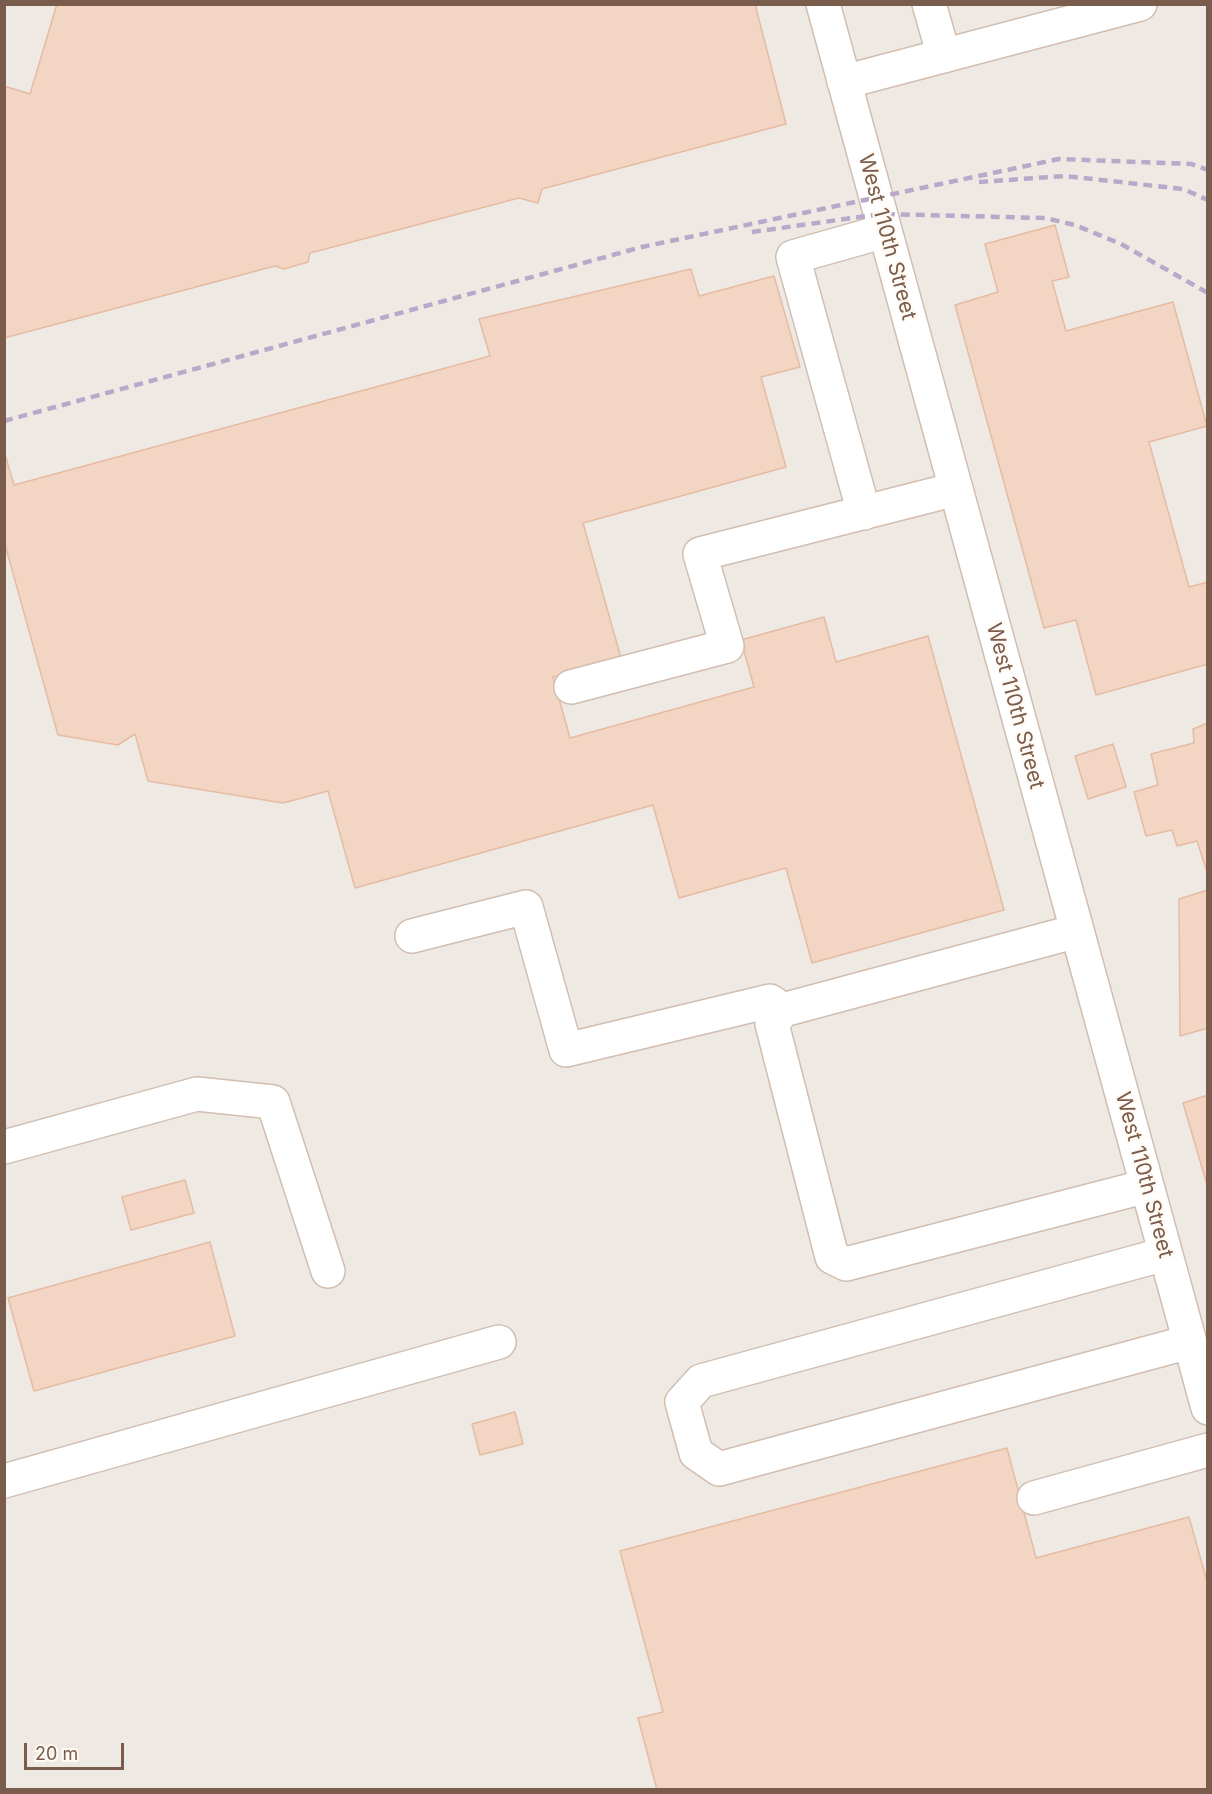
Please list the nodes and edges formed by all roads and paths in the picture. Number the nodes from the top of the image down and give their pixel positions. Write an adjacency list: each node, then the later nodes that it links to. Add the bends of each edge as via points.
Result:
1 (823, 4): 5 (street, West 110th Street)
2 (929, 4): 4 (street)
3 (1140, 4): 4 (street)
4 (944, 56): 5 (street)
5 (844, 82): 6 (street, West 110th Street)
6 (885, 231): 7 (street, West 110th Street); 8 (street, via 793,257)
7 (956, 489): 8 (street); 10 (street, West 110th Street)
8 (864, 513): 9 (street, via 700,554 727,646)
9 (571, 687)
10 (1077, 931): 12 (street); 14 (street, West 110th Street)
11 (412, 936): 12 (street, via 526,907 566,1050 770,1001)
12 (783, 1010): 14 (street, via 772,1024 832,1257 846,1264)
13 (4, 1147): 16 (street, via 198,1094 273,1102)
14 (1147, 1186): 15 (street, West 110th Street)
15 (1165, 1254): 18 (street, West 110th Street); 18 (street, via 701,1381 682,1402 696,1453 719,1469)
16 (328, 1271)
17 (499, 1342): 21 (street)
18 (1189, 1342): 19 (street, West 110th Street)
19 (1208, 1408)
20 (1208, 1449): 22 (street)
21 (4, 1482)
22 (1034, 1498)

